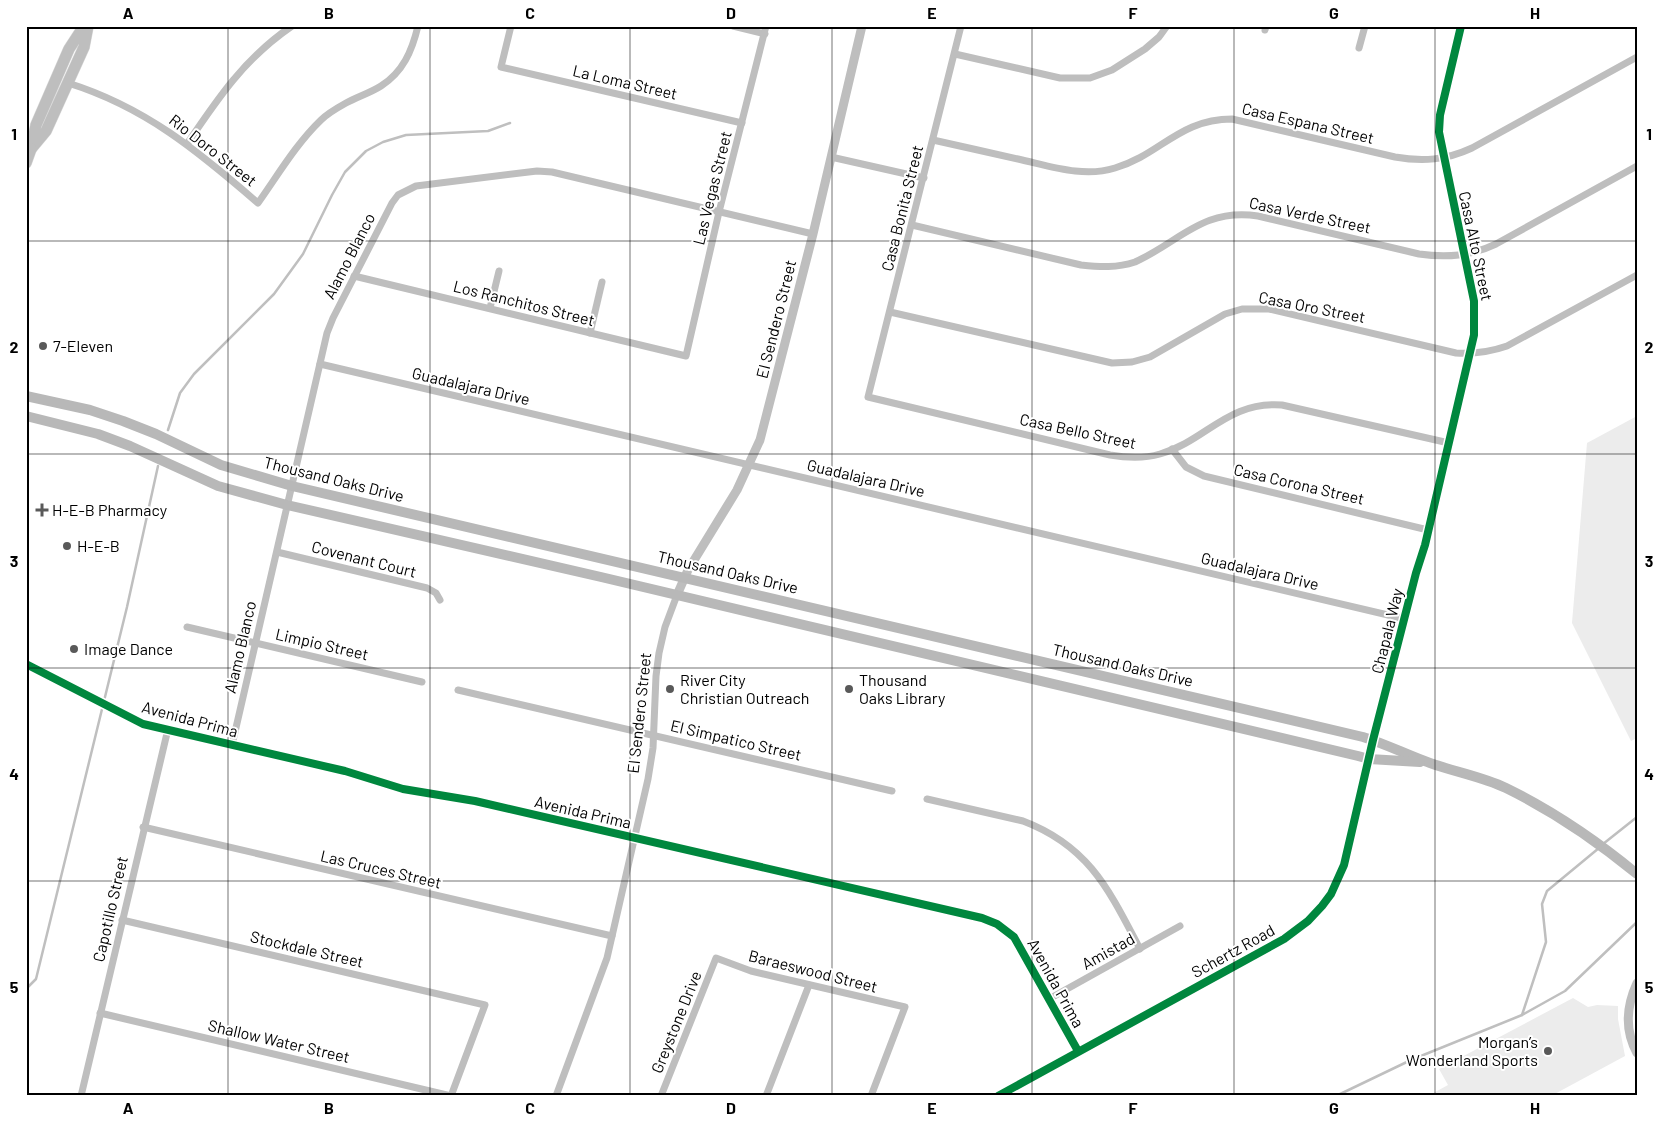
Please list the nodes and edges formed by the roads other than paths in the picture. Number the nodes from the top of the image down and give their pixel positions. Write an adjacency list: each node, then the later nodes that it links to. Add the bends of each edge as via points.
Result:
1 (84, 26): 20 (main road, via 70,49 36,126)
2 (88, 26): 16 (main road, via 84,47)
3 (292, 26): 19 (street, via 242,68)
4 (418, 26): 19 (street, Rio Doro Street, via 410,55 402,67 380,87 322,119 301,141 258,203)
5 (511, 26): 17 (street, La Loma Street, via 501,67)
6 (733, 26): 12 (street)
7 (862, 26): 21 (street, El Sendero Street)
8 (961, 26): 14 (street, Casa Bonita Street)
9 (1167, 26): 14 (street, via 1145,49 1112,70 1090,78 1060,78)
10 (1365, 26): 13 (street)
11 (1461, 26): 22 (street, Casa Alto Street, via 1440,115)
12 (766, 30): 17 (street, Las Vegas Street)
13 (1359, 48)
14 (954, 54): 18 (street, Casa Bonita Street)
15 (1637, 57): 22 (street, Casa Espana Street, via 1472,148)
16 (68, 83): 19 (street, Rio Doro Street, via 138,113); 20 (main road, via 46,131)
17 (742, 123): 26 (street, Las Vegas Street)
18 (933, 140): 22 (street, Casa Espana Street, via 1070,171 1096,172 1125,165 1196,124 1232,119 1395,157 1419,161); 25 (street, Casa Bonita Street)
19 (186, 144)
20 (32, 149): 23 (main road)
21 (831, 157): 25 (street); 28 (street, El Sendero Street)
22 (1443, 158): 29 (street, Casa Alto Street)
23 (26, 162)
24 (1637, 166): 29 (street, Casa Verde Street, via 1496,244)
25 (924, 178): 27 (street, Casa Bonita Street)
26 (719, 212): 28 (street, Alamo Blanco); 32 (street, Alamo Blanco, via 552,172 537,171 416,186 398,195 392,203); 38 (street, Las Vegas Street)
27 (912, 225): 29 (street, Casa Verde Street, via 1099,267 1135,262 1195,226 1219,216 1236,214 1258,216 1419,254 1439,257); 35 (street, Casa Bonita Street)
28 (813, 234): 45 (street, El Sendero Street, via 760,440)
29 (1464, 255): 37 (street, Casa Alto Street, via 1475,312)
30 (499, 271): 34 (street)
31 (1637, 275): 37 (street, Casa Oro Street, via 1507,346)
32 (354, 276): 34 (street, Los Ranchitos Street); 39 (street, Alamo Blanco, via 333,318)
33 (602, 282): 36 (street)
34 (490, 308): 36 (street, Los Ranchitos Street)
35 (890, 312): 37 (street, Casa Oro Street, via 1112,363 1150,357 1225,314 1251,308 1269,309); 41 (street, Casa Bonita Street)
36 (590, 333): 38 (street, Los Ranchitos Street)
37 (1470, 354): 43 (street, Casa Alto Street)
38 (686, 356)
39 (320, 364): 45 (street, Guadalajara Drive); 46 (street, Alamo Blanco)
40 (26, 396): 46 (main road, Thousand Oaks Drive, via 128,422 221,465)
41 (868, 397): 44 (street, Casa Bello Street, via 1110,455 1141,458)
42 (26, 416): 47 (main road, Thousand Oaks Drive, via 98,434 218,486)
43 (1449, 443): 44 (street, Casa Bello Street, via 1273,404 1238,411); 48 (street, Casa Alto Street)
44 (1172, 450): 48 (street, Casa Corona Street, via 1186,466 1204,476)
45 (750, 465): 50 (street, El Sendero Street); 53 (street, Guadalajara Drive)
46 (292, 486): 47 (street, Alamo Blanco); 50 (main road, Thousand Oaks Drive)
47 (287, 505): 49 (street, Alamo Blanco); 51 (main road, Thousand Oaks Drive)
48 (1428, 530): 53 (street, Chapala Way)
49 (277, 552): 52 (street, Covenant Court, via 426,588); 55 (street, Alamo Blanco)
50 (684, 576): 51 (street, El Sendero Street); 61 (main road, Thousand Oaks Drive)
51 (677, 595): 60 (street, El Sendero Street, via 659,653); 63 (main road, Thousand Oaks Drive)
52 (440, 600)
53 (1405, 619): 61 (street, Chapala Way)
54 (186, 627): 55 (street, Limpio Street)
55 (255, 643): 57 (street, Limpio Street); 62 (street, Alamo Blanco)
56 (26, 664): 59 (street, Avenida Prima, via 143,724)
57 (422, 682)
58 (458, 690): 60 (street, El Simpatico Street)
59 (168, 729): 62 (street, Avenida Prima); 67 (street, Capotillo Street)
60 (654, 736): 65 (street, El Simpatico Street); 68 (street, El Sendero Street)
61 (1373, 740): 63 (street, Schertz Road); 64 (main road, Thousand Oaks Drive)
62 (232, 745): 68 (street, Avenida Prima, via 345,771 403,789 475,801)
63 (1369, 759): 64 (main road, Thousand Oaks Drive); 79 (street, Schertz Road, via 1344,865 1331,894 1308,921 1284,939)
64 (1428, 763): 69 (main road, Thousand Oaks Drive, via 1505,788 1563,820)
65 (892, 791)
66 (927, 799): 73 (street, via 1023,821 1067,844 1103,881)
67 (143, 828): 70 (street, Capotillo Street); 72 (street, Las Cruces Street)
68 (635, 838): 72 (street, El Sendero Street); 77 (street, Avenida Prima, via 982,918 1014,937)
69 (1637, 874)
70 (122, 920): 78 (street, Capotillo Street); 82 (street, Stockdale Street, via 486,1005)
71 (1180, 926): 73 (street, Amistad)
72 (612, 936): 83 (street, El Sendero Street, via 603,973)
73 (1140, 949): 77 (street, Amistad)
74 (716, 958): 76 (street, Baraeswood Street, via 751,971); 84 (street, Greystone Drive)
75 (1637, 984): 80 (street, via 1629,1003 1628,1027)
76 (809, 985): 85 (street); 86 (street, Baraeswood Street, via 904,1008)
77 (1049, 999): 79 (street, Avenida Prima)
78 (100, 1013): 81 (street, Capotillo Street); 82 (street, Shallow Water Street)
79 (1078, 1051): 87 (street, Schertz Road)
80 (1637, 1054)
81 (81, 1096)
82 (451, 1096)
83 (556, 1096)
84 (661, 1096)
85 (766, 1096)
86 (871, 1096)
87 (998, 1096)

